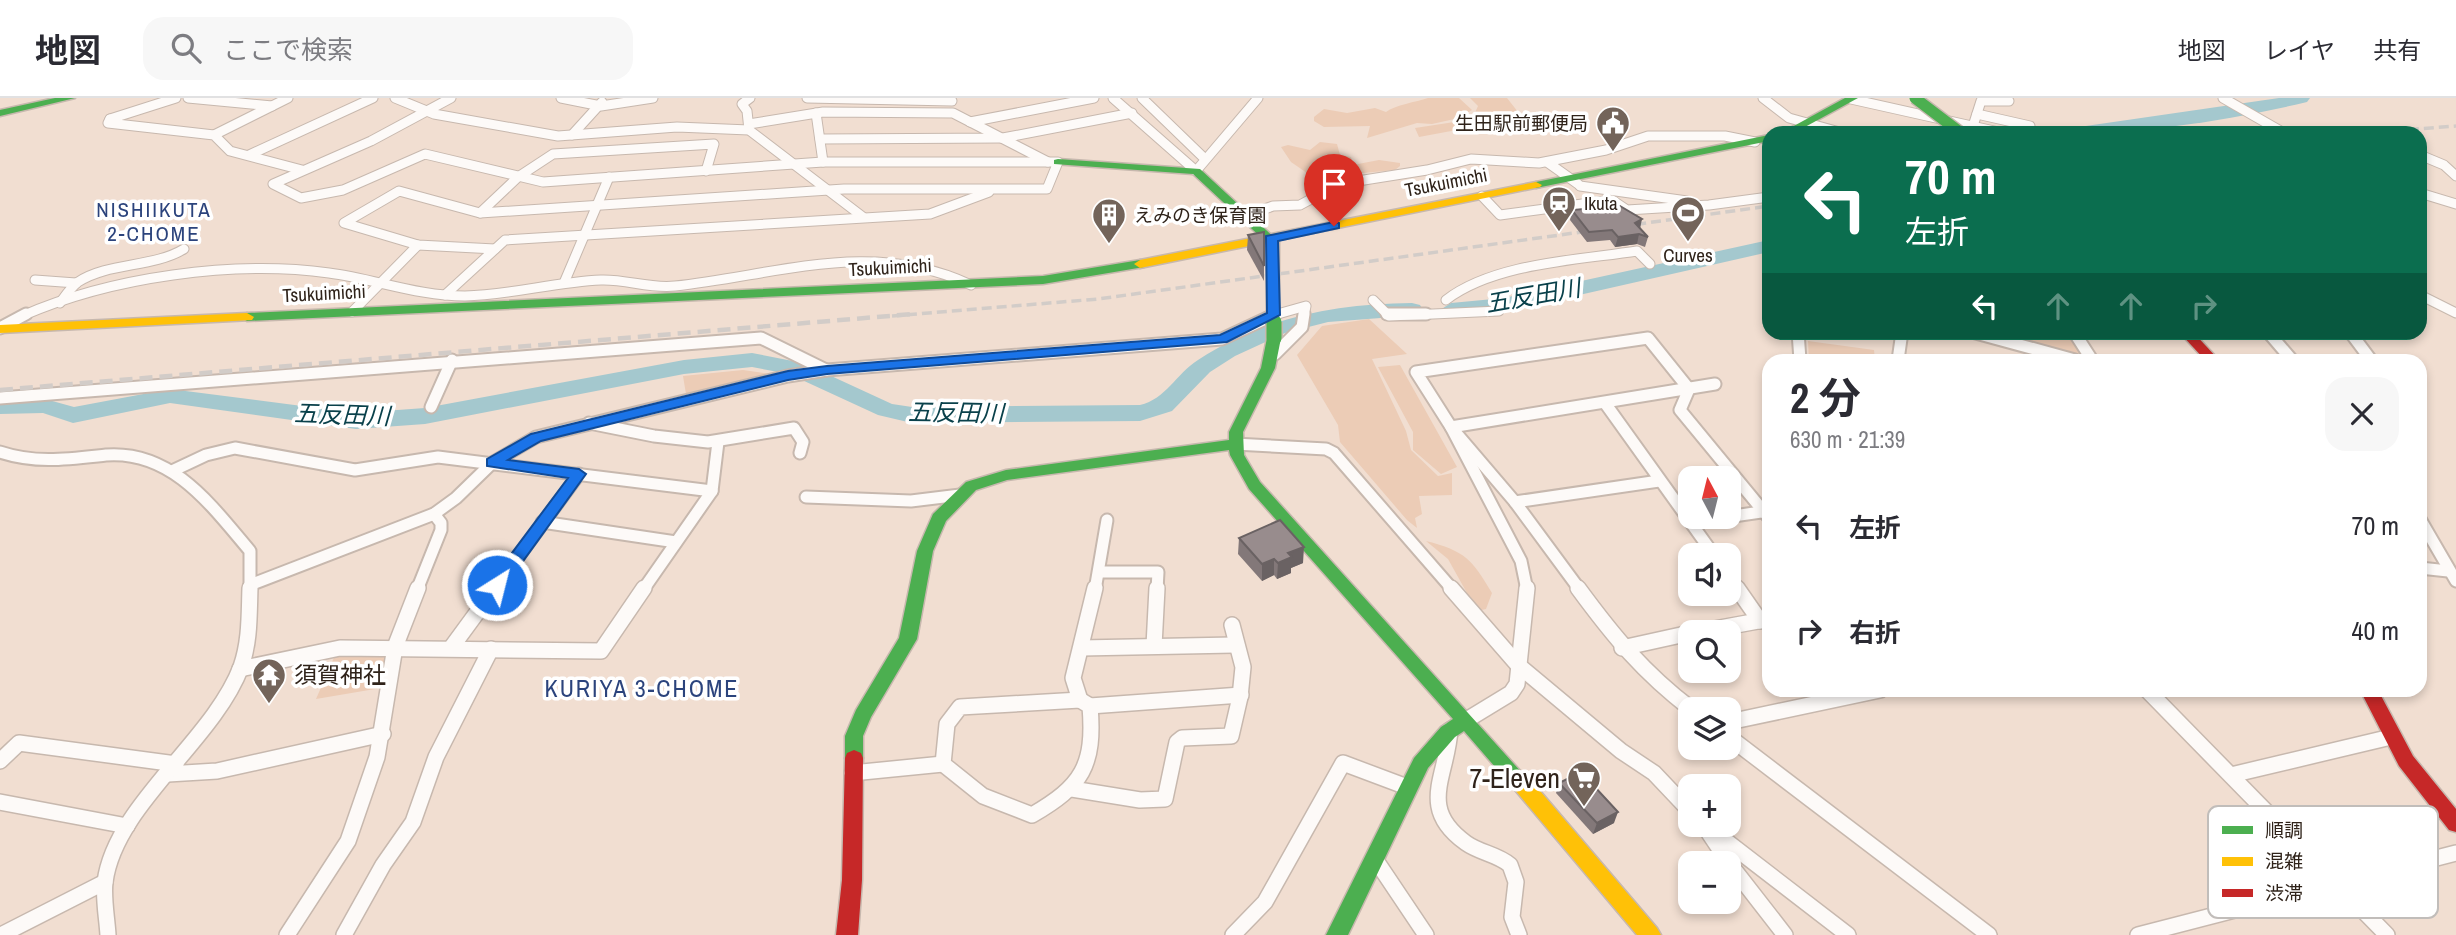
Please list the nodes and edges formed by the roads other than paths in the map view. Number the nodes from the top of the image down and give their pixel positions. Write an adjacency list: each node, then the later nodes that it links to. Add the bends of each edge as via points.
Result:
1 (14, 98): 24 (street)
2 (70, 98): 26 (street)
3 (176, 98): 41 (street, via 108,123)
4 (188, 98): 25 (street)
5 (288, 98): 25 (street)
6 (373, 98): 46 (street)
7 (395, 98): 27 (street)
8 (451, 98): 27 (street)
9 (561, 98): 22 (street)
10 (653, 98): 22 (street)
11 (750, 98): 40 (street, via 742,104)
12 (807, 98): 21 (street)
13 (1094, 98): 32 (street)
14 (1112, 98): 30 (street)
15 (1142, 98): 52 (street)
16 (1258, 98): 52 (street)
17 (1763, 98): 33 (street)
18 (1915, 98): 36 (street, bridge)
19 (2223, 98): 39 (street)
20 (1852, 99): 33 (street); 35 (street)
21 (952, 100): 29 (street)
22 (602, 102): 42 (street)
23 (2005, 104): 31 (street, via 1981,101)
24 (0, 105)
25 (272, 106): 41 (street)
26 (0, 113)
27 (427, 113): 42 (street); 53 (street)
28 (816, 113): 29 (street); 40 (street); 44 (street)
29 (953, 113): 32 (street)
30 (1132, 113): 43 (street); 52 (street)
31 (1977, 114): 37 (street); 38 (street)
32 (970, 122): 43 (street)
33 (1804, 125): 34 (street)
34 (1809, 126)
35 (1952, 126)
36 (1960, 126)
37 (1970, 126)
38 (2030, 126)
39 (2272, 126)
40 (749, 127): 42 (street); 51 (street)
41 (214, 135): 46 (street, via 230,151)
42 (572, 135)
43 (1003, 138): 44 (street); 49 (street)
44 (820, 139): 48 (street)
45 (1762, 140): 50 (street, via 1648,136); 58 (street, Tsukuimichi)
46 (249, 155): 53 (street)
47 (2427, 158): 55 (street)
48 (823, 162): 49 (street); 51 (street)
49 (1053, 162): 52 (street); 59 (street, via 1047,190)
50 (1547, 162): 58 (street); 69 (street, via 1471,159 1329,187 1300,205 1273,206)
51 (795, 164): 54 (street); 60 (street)
52 (1200, 165): 69 (street)
53 (302, 170): 56 (street, via 273,184 302,198 343,190 425,154)
54 (706, 171): 56 (street, via 713,144 553,154); 57 (street)
55 (2456, 176)
56 (519, 177): 57 (street, via 543,182); 68 (street)
57 (609, 177): 66 (street)
58 (1575, 182): 62 (street, Tsukuimichi); 64 (street, via 1587,192); 67 (street)
59 (997, 189): 60 (street); 70 (street, via 930,214)
60 (831, 190): 66 (street); 70 (street)
61 (2427, 195): 65 (street)
62 (1482, 196): 64 (street, via 1500,215); 72 (street, Tsukuimichi)
63 (1762, 198): 67 (street)
64 (1583, 204): 67 (street, via 1612,200 1627,210)
65 (2456, 204)
66 (598, 205): 68 (street); 71 (street)
67 (1709, 205)
68 (480, 212): 73 (street, via 399,191 344,223)
69 (1245, 216): 72 (street)
70 (863, 217): 71 (street)
71 (586, 236): 75 (street, via 505,240); 79 (street)
72 (1270, 238): 81 (street, Tsukuimichi, via 1073,276); 91 (street, via 1274,246)
73 (418, 246): 75 (street); 80 (street)
74 (184, 249): 78 (street, via 172,257 104,271)
75 (495, 249): 82 (street)
76 (1650, 264): 84 (street, via 1637,251 1485,278 1452,292)
77 (36, 280): 78 (street)
78 (76, 283): 86 (street)
79 (564, 283): 81 (street, via 616,280 660,288 809,265 889,262 921,264); 82 (street)
80 (378, 285): 82 (street); 86 (street, via 327,272 217,274 145,282); 88 (street)
81 (971, 285): 88 (street, Tsukuimichi)
82 (445, 295)
83 (2427, 298): 89 (street)
84 (1446, 300)
85 (1374, 301): 87 (street, via 1387,315)
86 (60, 303): 90 (street)
87 (1499, 311)
88 (352, 312): 90 (street, Tsukuimichi)
89 (2456, 313)
90 (0, 328)
91 (1274, 332): 91 (street, via 1306,309 1302,327); 99 (street); 108 (street, via 1269,373 1239,426)
92 (2001, 340): 95 (street)
93 (2193, 340): 96 (street)
94 (2275, 340): 97 (street)
95 (2053, 354)
96 (2206, 354)
97 (2287, 354)
98 (452, 360): 99 (street, via 761,338); 102 (street); 104 (street)
99 (822, 371): 105 (street)
100 (1715, 384): 101 (street)
101 (1689, 389): 103 (street); 106 (street, via 1648,338 1416,372); 120 (street, via 1679,410)
102 (0, 398)
103 (1605, 403): 106 (street); 114 (street)
104 (431, 407)
105 (589, 423): 107 (street); 111 (street, via 536,437)
106 (1451, 427): 118 (street); 145 (street, via 1529,582)
107 (718, 442): 110 (street, via 794,428 803,442); 115 (street)
108 (1235, 444): 116 (street, via 1006,475 971,486); 145 (street, via 1334,453); 154 (street, via 1254,485)
109 (0, 452): 112 (street, via 43,463 132,456)
110 (800, 453)
111 (492, 463): 112 (street, via 438,457 355,470 236,448 206,455); 113 (street); 121 (street)
112 (172, 471): 131 (street, via 250,551)
113 (579, 474): 115 (street); 125 (street)
114 (1659, 481): 118 (street); 119 (street)
115 (712, 491): 127 (street)
116 (960, 495): 117 (street, via 911,501); 162 (street, via 939,518 925,551 908,639 862,715 854,736)
117 (806, 498)
118 (1515, 502): 143 (street)
119 (1678, 505)
120 (1762, 511)
121 (434, 514): 131 (street); 140 (street, via 440,530)
122 (1762, 515): 123 (street)
123 (1741, 517)
124 (1107, 520): 129 (street)
125 (542, 522): 127 (street); 141 (street)
126 (2427, 531): 130 (street)
127 (676, 542): 144 (street, via 601,650)
128 (2427, 570): 130 (street)
129 (1099, 572): 139 (street, via 1158,572); 142 (street)
130 (2452, 576)
131 (250, 585): 146 (street, via 248,639)
132 (1741, 591): 133 (street)
133 (1762, 616)
134 (1762, 621): 135 (street)
135 (1741, 624)
136 (1232, 625): 138 (street)
137 (1678, 636): 143 (street)
138 (1234, 645): 139 (street); 147 (street, via 1241,654)
139 (1154, 646): 142 (street)
140 (395, 647): 141 (street); 146 (street, via 340,648); 156 (street)
141 (451, 648): 144 (street)
142 (1081, 648): 152 (street, via 1073,678)
143 (1622, 648): 151 (street)
144 (491, 649): 182 (street, via 436,757 413,822 383,864)
145 (1518, 664): 154 (street, via 1517,684 1511,693); 166 (street, via 1654,773)
146 (240, 669): 161 (street, via 214,715)
147 (1241, 695): 152 (street); 165 (street, via 1231,736 1177,742 1165,799 1140,800)
148 (1847, 697): 153 (street)
149 (2154, 697): 163 (street)
150 (2372, 697): 157 (street)
151 (1678, 699)
152 (1085, 703): 160 (street, via 960,707 947,724); 165 (street, via 1092,722 1085,759)
153 (1741, 719)
154 (1465, 721): 155 (street); 188 (street)
155 (1450, 729): 164 (street, via 1430,749); 187 (street, via 1448,763 1436,785 1437,812 1467,845 1506,861 1514,871 1512,917)
156 (383, 734): 161 (street, via 217,771); 181 (street, via 348,841)
157 (2391, 737): 163 (street); 169 (street, via 2428,795)
158 (1741, 746): 191 (street)
159 (0, 761): 161 (street, via 19,743)
160 (943, 764): 162 (street); 165 (street, via 983,799 1032,815)
161 (172, 769): 170 (street)
162 (852, 773): 183 (street)
163 (2231, 775): 168 (street)
164 (1407, 787): 174 (street); 184 (street, via 1343,763 1265,902)
165 (1072, 789)
166 (1678, 798)
167 (0, 802): 170 (street)
168 (2261, 806)
169 (2456, 824)
170 (127, 827): 176 (street)
171 (1721, 837): 190 (street)
172 (2456, 853): 173 (street)
173 (2438, 858)
174 (1375, 859): 185 (street); 186 (street)
175 (1741, 878): 189 (street)
176 (105, 882): 179 (street); 180 (street)
177 (2208, 917): 192 (street)
178 (2371, 918): 193 (street)
179 (1, 935)
180 (108, 935)
181 (287, 935)
182 (344, 935)
183 (847, 935)
184 (1233, 935)
185 (1337, 935)
186 (1426, 935)
187 (1519, 935)
188 (1650, 935)
189 (1785, 935)
190 (1847, 935)
191 (1989, 935)
192 (2138, 935)
193 (2387, 935)

